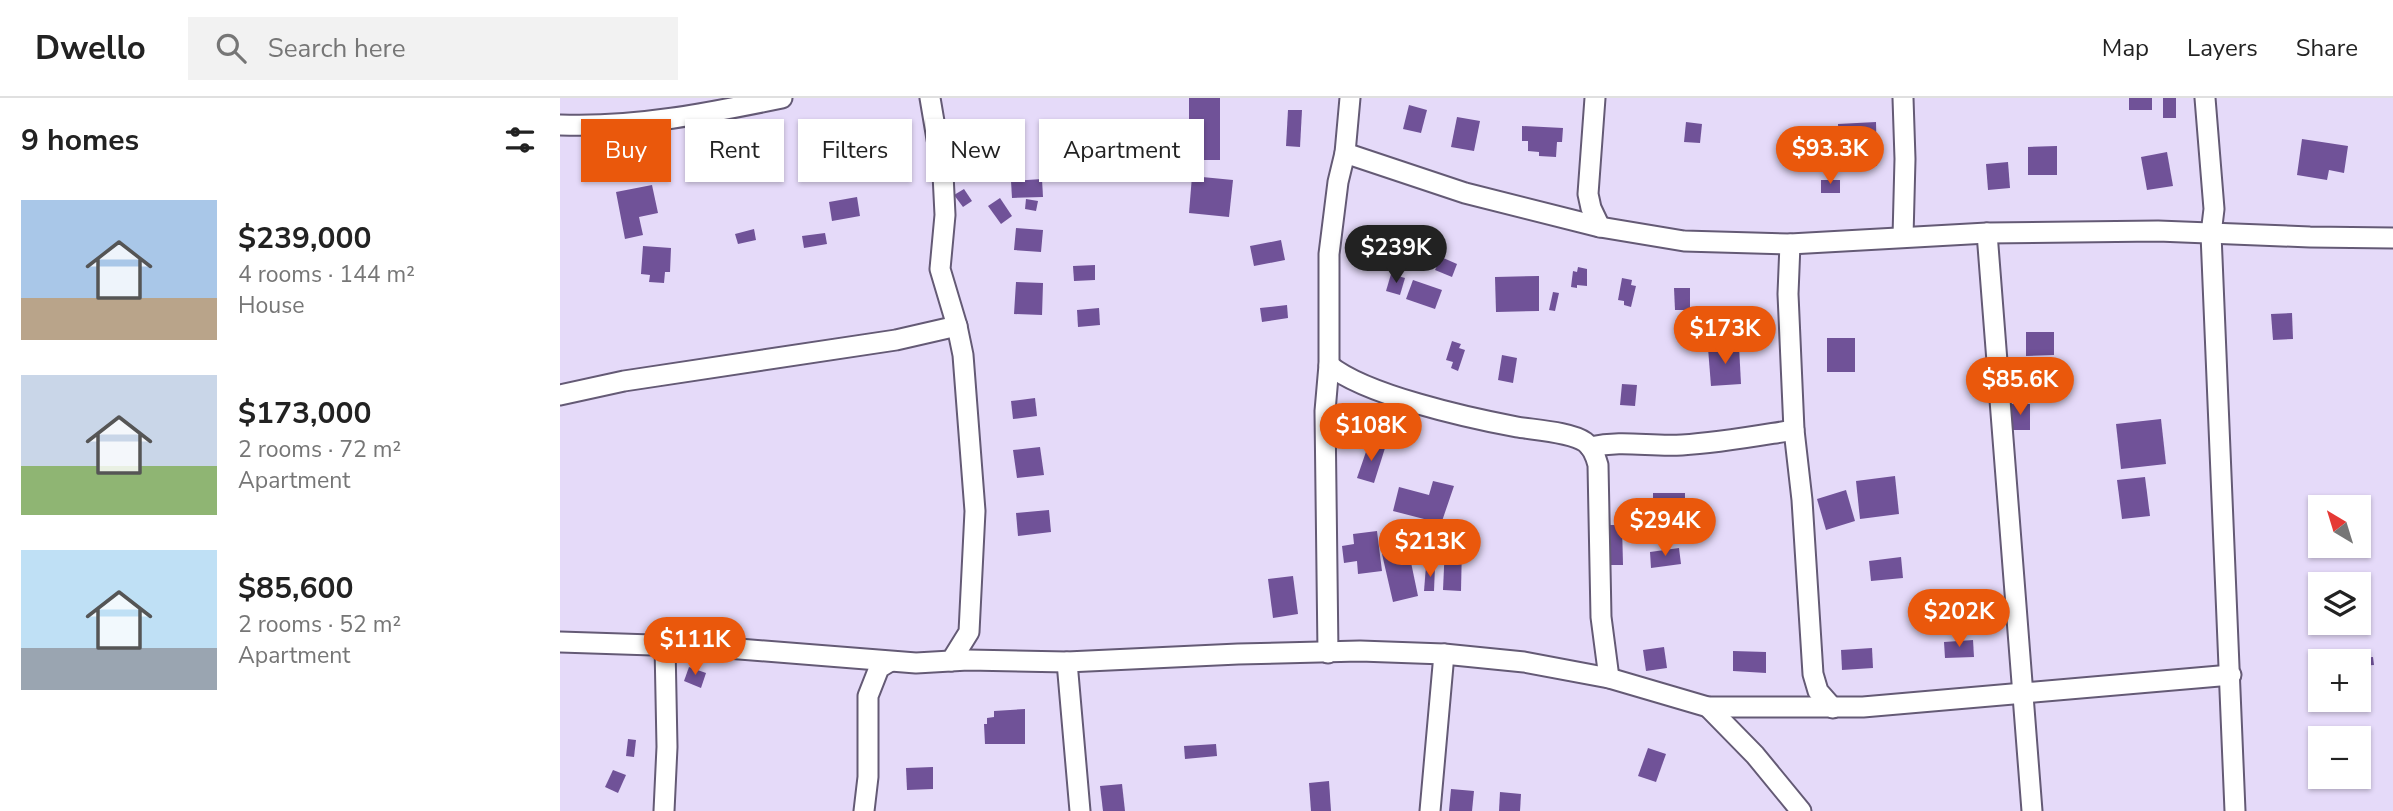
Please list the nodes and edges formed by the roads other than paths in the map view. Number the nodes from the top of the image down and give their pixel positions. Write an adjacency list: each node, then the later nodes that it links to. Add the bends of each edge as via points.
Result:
1 (782, 98): 7 (street)
2 (930, 98): 16 (street, via 943,174 940,269)
3 (1350, 98): 9 (street)
4 (1595, 98): 10 (street, via 1588,194)
5 (1903, 98): 13 (street)
6 (2204, 98): 12 (street, via 2214,209)
7 (754, 101): 8 (street, via 666,119)
8 (560, 125)
9 (1345, 153): 10 (street, via 1465,193); 17 (street, via 1329,254)
10 (1600, 227): 15 (street, via 1684,241)
11 (1987, 233): 12 (street); 13 (street); 33 (street)
12 (2211, 234): 14 (street); 31 (street)
13 (1902, 237): 15 (street)
14 (2393, 238)
15 (1790, 244): 19 (street)
16 (957, 326): 18 (street); 21 (street, via 975,511)
17 (1329, 365): 20 (street, via 1343,377 1388,393 1573,437); 24 (street, via 1325,411)
18 (560, 395)
19 (1794, 430): 20 (street, via 1722,442 1621,442); 36 (street, via 1813,674 1818,691)
20 (1590, 447): 32 (street, via 1598,465 1601,617)
21 (969, 632): 27 (street); 28 (street)
22 (560, 642): 23 (street)
23 (666, 645): 26 (street); 37 (street)
24 (1328, 653): 25 (street); 30 (street)
25 (1444, 654): 32 (street, via 1524,662); 40 (street)
26 (853, 659): 29 (street); 34 (street)
27 (979, 660): 28 (street); 30 (street)
28 (951, 661): 29 (street)
29 (889, 662): 34 (street, via 879,668)
30 (1067, 662): 39 (street)
31 (2231, 675): 33 (street); 43 (street)
32 (1609, 678): 35 (street)
33 (2025, 693): 36 (street); 42 (street)
34 (868, 696): 38 (street)
35 (1708, 707): 36 (street); 41 (street)
36 (1833, 708)
37 (664, 811)
38 (864, 811)
39 (1080, 811)
40 (1430, 811)
41 (1801, 811)
42 (2032, 811)
43 (2235, 811)

